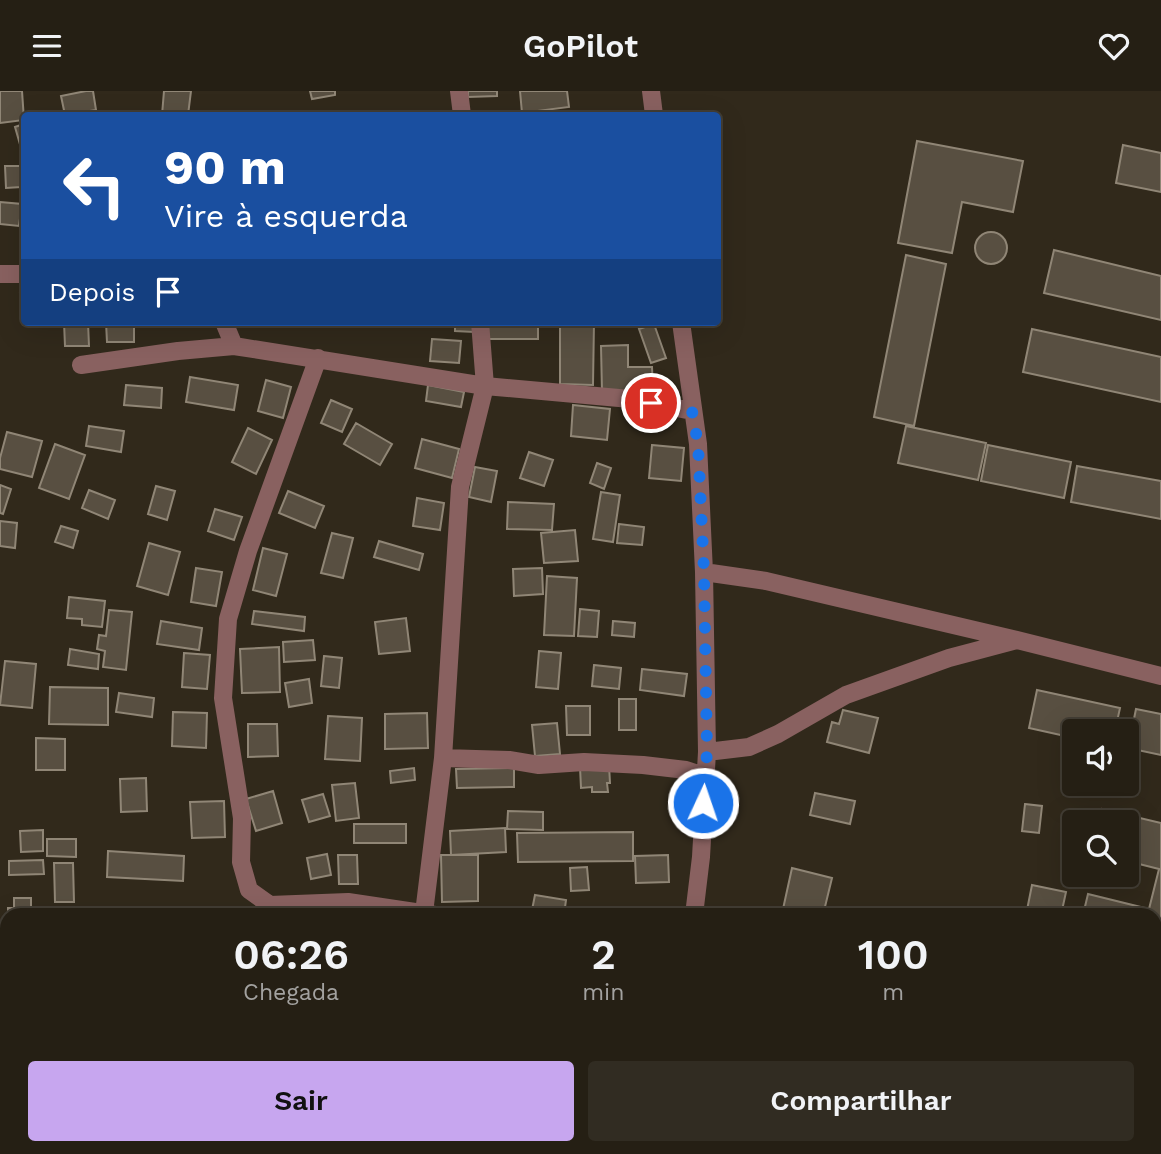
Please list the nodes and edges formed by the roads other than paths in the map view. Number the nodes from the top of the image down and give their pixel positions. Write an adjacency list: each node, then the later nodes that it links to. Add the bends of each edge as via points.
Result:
1 (460, 91): 3 (street)
2 (651, 91): 4 (street)
3 (462, 112)
4 (654, 112)
5 (0, 274): 6 (street)
6 (21, 274)
7 (226, 326): 10 (street)
8 (480, 326): 13 (street)
9 (681, 326): 14 (street)
10 (234, 346): 11 (street); 12 (street)
11 (318, 358): 13 (street); 21 (street, via 228,619 223,698 242,818 241,862 249,890 270,905 348,902)
12 (81, 365)
13 (485, 386): 14 (street, via 630,399); 19 (street, via 460,487)
14 (692, 411): 15 (street, via 698,444)
15 (704, 572): 16 (street, via 766,581); 18 (street)
16 (1017, 640): 17 (street); 18 (street, via 846,695 749,747)
17 (1161, 676)
18 (707, 752): 20 (street)
19 (443, 758): 20 (street, via 539,765 643,765); 22 (street)
20 (704, 776): 23 (street)
21 (389, 908)
22 (430, 908)
23 (695, 908)

